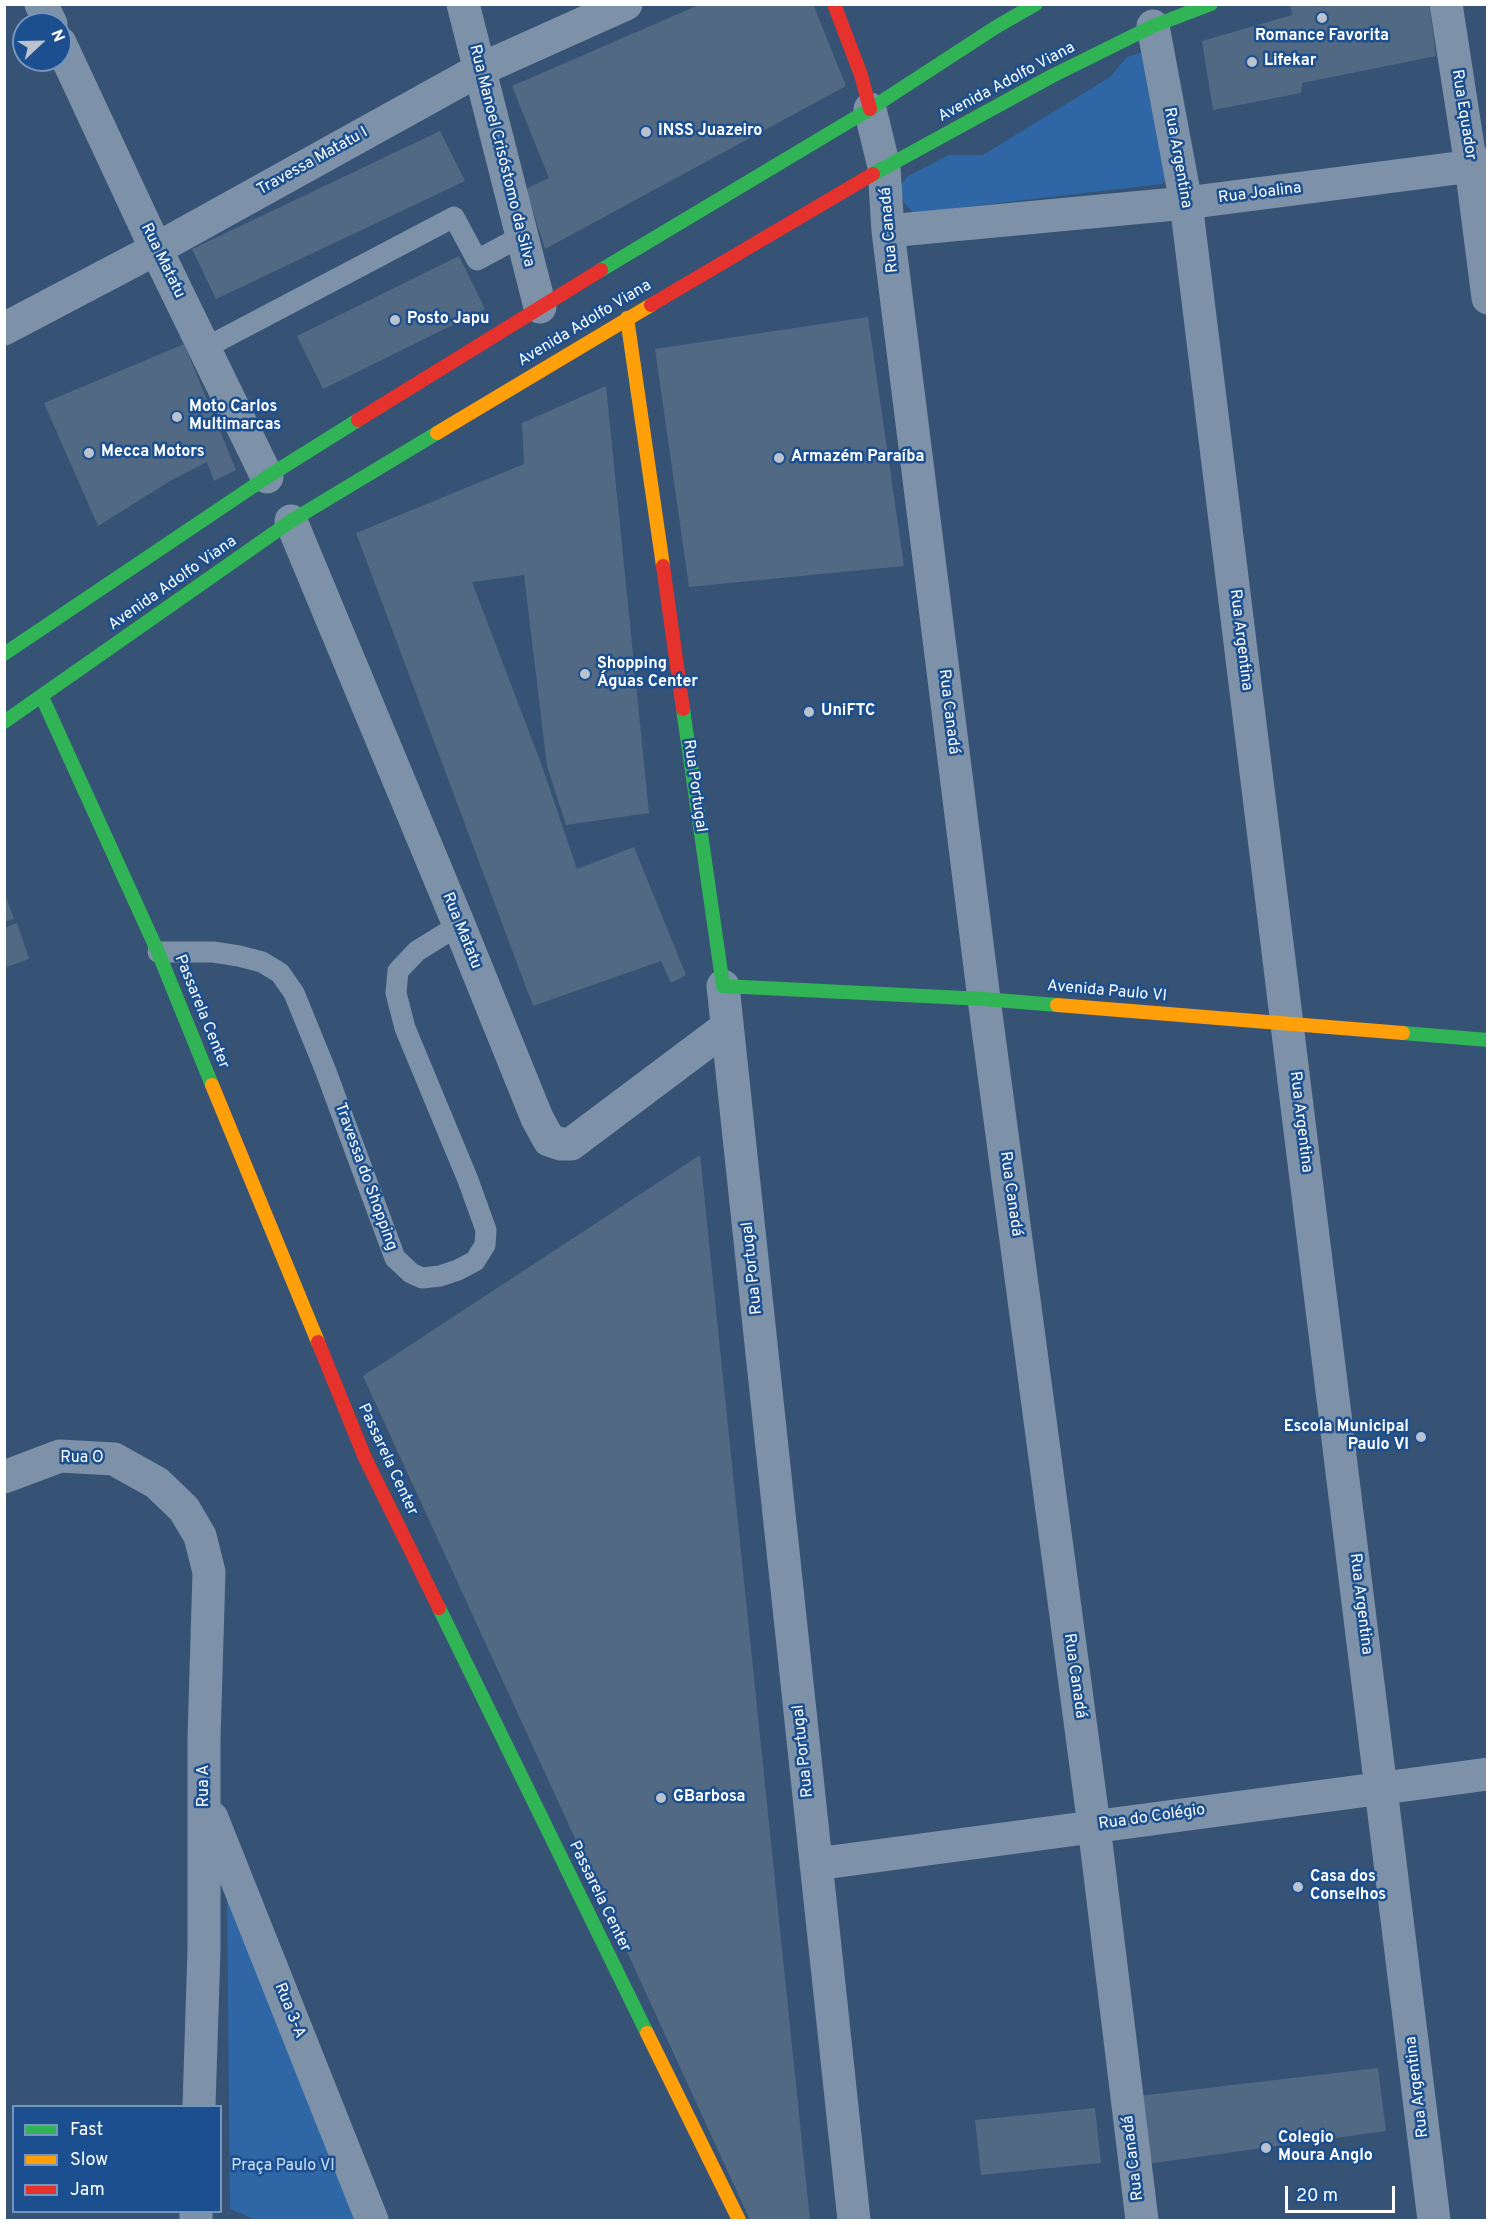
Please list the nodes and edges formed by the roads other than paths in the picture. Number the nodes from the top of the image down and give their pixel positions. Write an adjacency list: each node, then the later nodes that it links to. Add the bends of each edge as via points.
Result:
1 (463, 4): 9 (street, Rua Manoel Crisóstomo da Silva)
2 (626, 4): 9 (street, Travessa Matatu I)
3 (834, 4): 10 (street)
4 (1036, 4): 10 (street)
5 (1211, 4): 7 (street, Avenida Adolfo Viana)
6 (1446, 4): 11 (street, Rua Equador)
7 (1153, 26): 12 (street, Avenida Adolfo Viana); 13 (street, Rua Argentina)
8 (72, 69): 16 (street, Rua Matatu)
9 (479, 70): 15 (street, Rua Manoel Crisóstomo da Silva); 16 (street, Travessa Matatu I)
10 (870, 109): 12 (street, Rua Canadá); 18 (street)
11 (1479, 165): 13 (street, Rua Joalina); 17 (street, Rua Equador)
12 (884, 168): 14 (street, Rua Canadá); 19 (street, Avenida Adolfo Viana)
13 (1186, 203): 14 (street, Rua Joalina); 31 (street, Rua Argentina)
14 (888, 231): 30 (street, Rua Canadá)
15 (522, 236): 18 (street, Rua Manoel Crisóstomo da Silva); 21 (lane, via 477,260 454,217)
16 (156, 249): 20 (street, Travessa Matatu I); 21 (street, Rua Matatu)
17 (1488, 298)
18 (540, 307): 22 (street)
19 (627, 318): 23 (street, Avenida Adolfo Viana); 29 (street, Rua Portugal)
20 (4, 329)
21 (205, 348): 22 (street, Rua Matatu)
22 (267, 477): 24 (street)
23 (291, 521): 25 (street, Avenida Adolfo Viana); 27 (street, Rua Matatu)
24 (4, 654)
25 (42, 697): 26 (street, Avenida Adolfo Viana); 28 (street, Passarela Center)
26 (4, 722)
27 (459, 925): 28 (lane, Travessa do Shopping, via 417,951 399,971 396,993 405,1028 486,1230 485,1245 475,1261 449,1273 422,1278 395,1258 325,1069 294,993 280,973 262,962 239,956); 32 (street, Rua Matatu, via 549,1140 571,1144)
28 (158, 952): 43 (street, Passarela Center, via 365,1458)
29 (723, 986): 30 (street, Avenida Paulo VI); 32 (street, Rua Portugal)
30 (984, 999): 31 (street, Avenida Paulo VI); 39 (street, Rua Canadá)
31 (1287, 1023): 33 (street, Avenida Paulo VI); 37 (street, Rua Argentina)
32 (727, 1028): 40 (street, Rua Portugal)
33 (1488, 1040)
34 (4, 1477): 35 (street, Rua O, via 60,1456 114,1459)
35 (157, 1483): 38 (street, Rua A, via 184,1509 200,1536 209,1572)
36 (1488, 1774): 37 (street, Rua do Colégio)
37 (1383, 1787): 39 (street, Rua do Colégio); 46 (street, Rua Argentina)
38 (205, 1802): 41 (street, Rua A); 42 (street, Rua 3-A)
39 (1094, 1826): 40 (street, Rua do Colégio); 45 (street, Rua Canadá)
40 (816, 1863): 44 (street, Rua Portugal)
41 (199, 2105)
42 (372, 2220)
43 (740, 2220)
44 (854, 2220)
45 (1142, 2220)
46 (1434, 2220)

